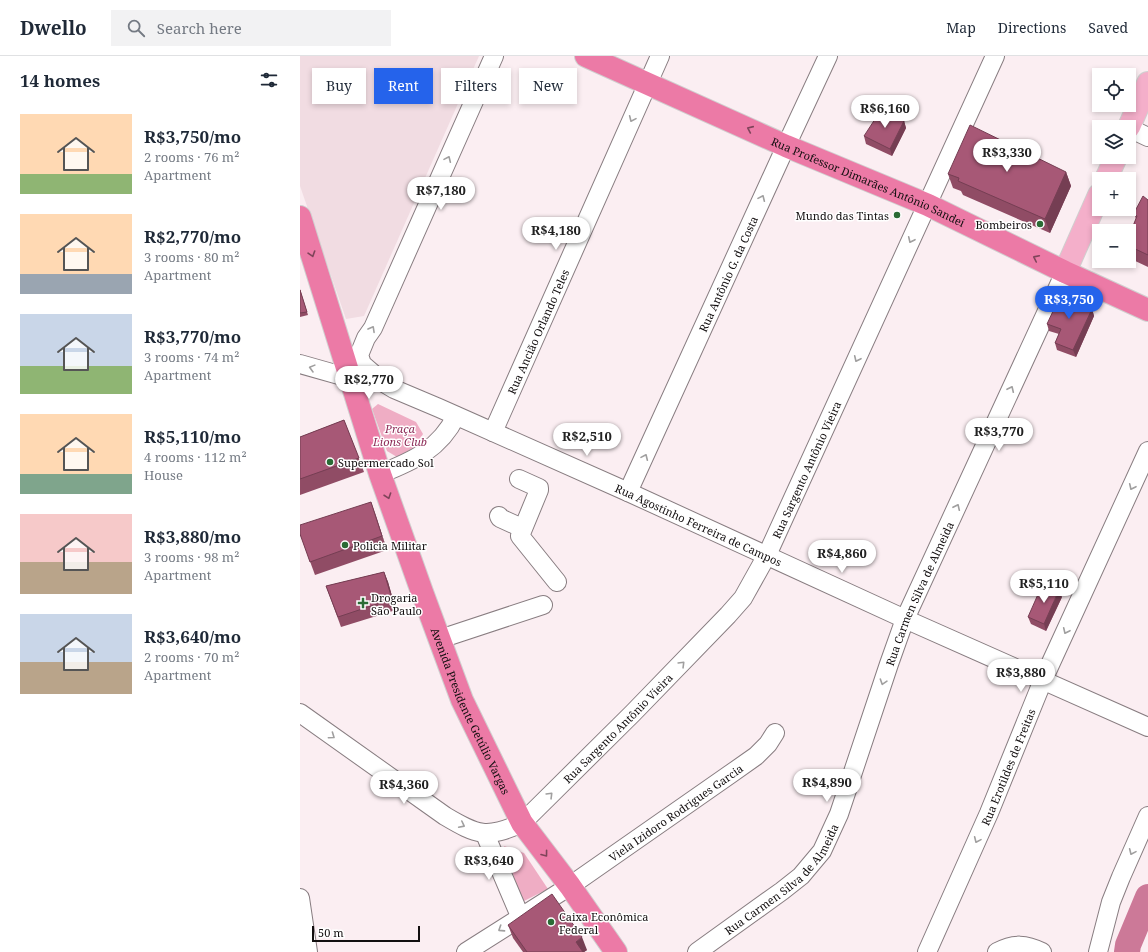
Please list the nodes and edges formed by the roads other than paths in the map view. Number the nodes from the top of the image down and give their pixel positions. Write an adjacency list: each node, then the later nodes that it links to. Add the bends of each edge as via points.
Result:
1 (494, 56): 18 (street, one-way to 1, via 361,349 373,328)
2 (586, 56): 6 (highway, Rua Professor Dimarães Antônio Sandei)
3 (660, 56): 6 (street, Rua Ancião Orlando Teles)
4 (828, 56): 11 (street, Rua Antônio G. da Costa)
5 (995, 56): 12 (street, Rua Sargento Antônio Vieira)
6 (648, 83): 11 (highway, Rua Professor Dimarães Antônio Sandei, one-way to 6); 20 (street, Rua Ancião Orlando Teles, one-way to 20)
7 (1148, 83): 8 (main road)
8 (1132, 120)
9 (1136, 131): 10 (street)
10 (1148, 137)
11 (786, 146): 12 (highway, Rua Professor Dimarães Antônio Sandei); 24 (street, Rua Antônio G. da Costa, one-way to 11)
12 (928, 205): 15 (highway, Rua Professor Dimarães Antônio Sandei, one-way to 12); 27 (street, Rua Sargento Antônio Vieira, one-way to 27)
13 (1092, 211): 15 (main road, Rua Carmen Silva de Almeida)
14 (300, 217): 18 (highway, Avenida Presidente Getúlio Vargas, one-way to 18)
15 (1066, 272): 16 (highway, Rua Professor Dimarães Antônio Sandei); 30 (street, Rua Carmen Silva de Almeida, one-way to 15)
16 (1148, 310)
17 (300, 364): 18 (street, one-way to 17)
18 (357, 371): 19 (street, Rua Agostinho Ferreira de Campos, via 383,388 394,389); 22 (highway, Avenida Presidente Getúlio Vargas)
19 (456, 416): 20 (street, Rua Agostinho Ferreira de Campos); 22 (street, via 452,425 430,450)
20 (493, 432): 24 (street, Rua Agostinho Ferreira de Campos)
21 (1148, 451): 32 (street, Rua Erotildes de Freitas, one-way to 32)
22 (380, 474): 31 (highway, Avenida Presidente Getúlio Vargas, one-way to 31)
23 (519, 479): 26 (street, via 539,488)
24 (628, 492): 27 (street, Rua Agostinho Ferreira de Campos)
25 (499, 516): 26 (street)
26 (522, 528): 28 (street, via 520,538)
27 (767, 556): 30 (street, Rua Agostinho Ferreira de Campos); 37 (street, Rua Sargento Antônio Vieira, one-way to 27, via 728,616 743,598)
28 (557, 582)
29 (543, 605): 31 (street)
30 (905, 619): 32 (street, Rua Agostinho Ferreira de Campos); 46 (street, Rua Carmen Silva de Almeida, one-way to 46, via 839,814 822,851 801,876 782,892)
31 (440, 639): 37 (highway, Avenida Presidente Getúlio Vargas, via 462,700)
32 (1043, 680): 34 (street, Rua Agostinho Ferreira de Campos); 42 (street, Rua Erotildes de Freitas, one-way to 42)
33 (300, 713): 38 (street, one-way to 38, via 445,816 464,827)
34 (1148, 727)
35 (775, 733): 39 (street, Viela Izidoro Rodrigues Garcia, via 756,756)
36 (1148, 816): 49 (street, one-way to 49, via 1121,877)
37 (522, 823): 38 (street, via 499,832); 39 (highway, Avenida Presidente Getúlio Vargas, one-way to 39)
38 (485, 834): 41 (street)
39 (570, 886): 41 (street, Viela Izidoro Rodrigues Garcia); 45 (highway, Avenida Presidente Getúlio Vargas)
40 (300, 898): 43 (street)
41 (520, 916): 44 (street, Viela Izidoro Rodrigues Garcia, one-way to 44)
42 (933, 950)
43 (308, 952)
44 (466, 952)
45 (616, 952)
46 (697, 952)
47 (997, 952): 48 (street, via 1018,945 1030,946)
48 (1042, 952)
49 (1098, 952)

